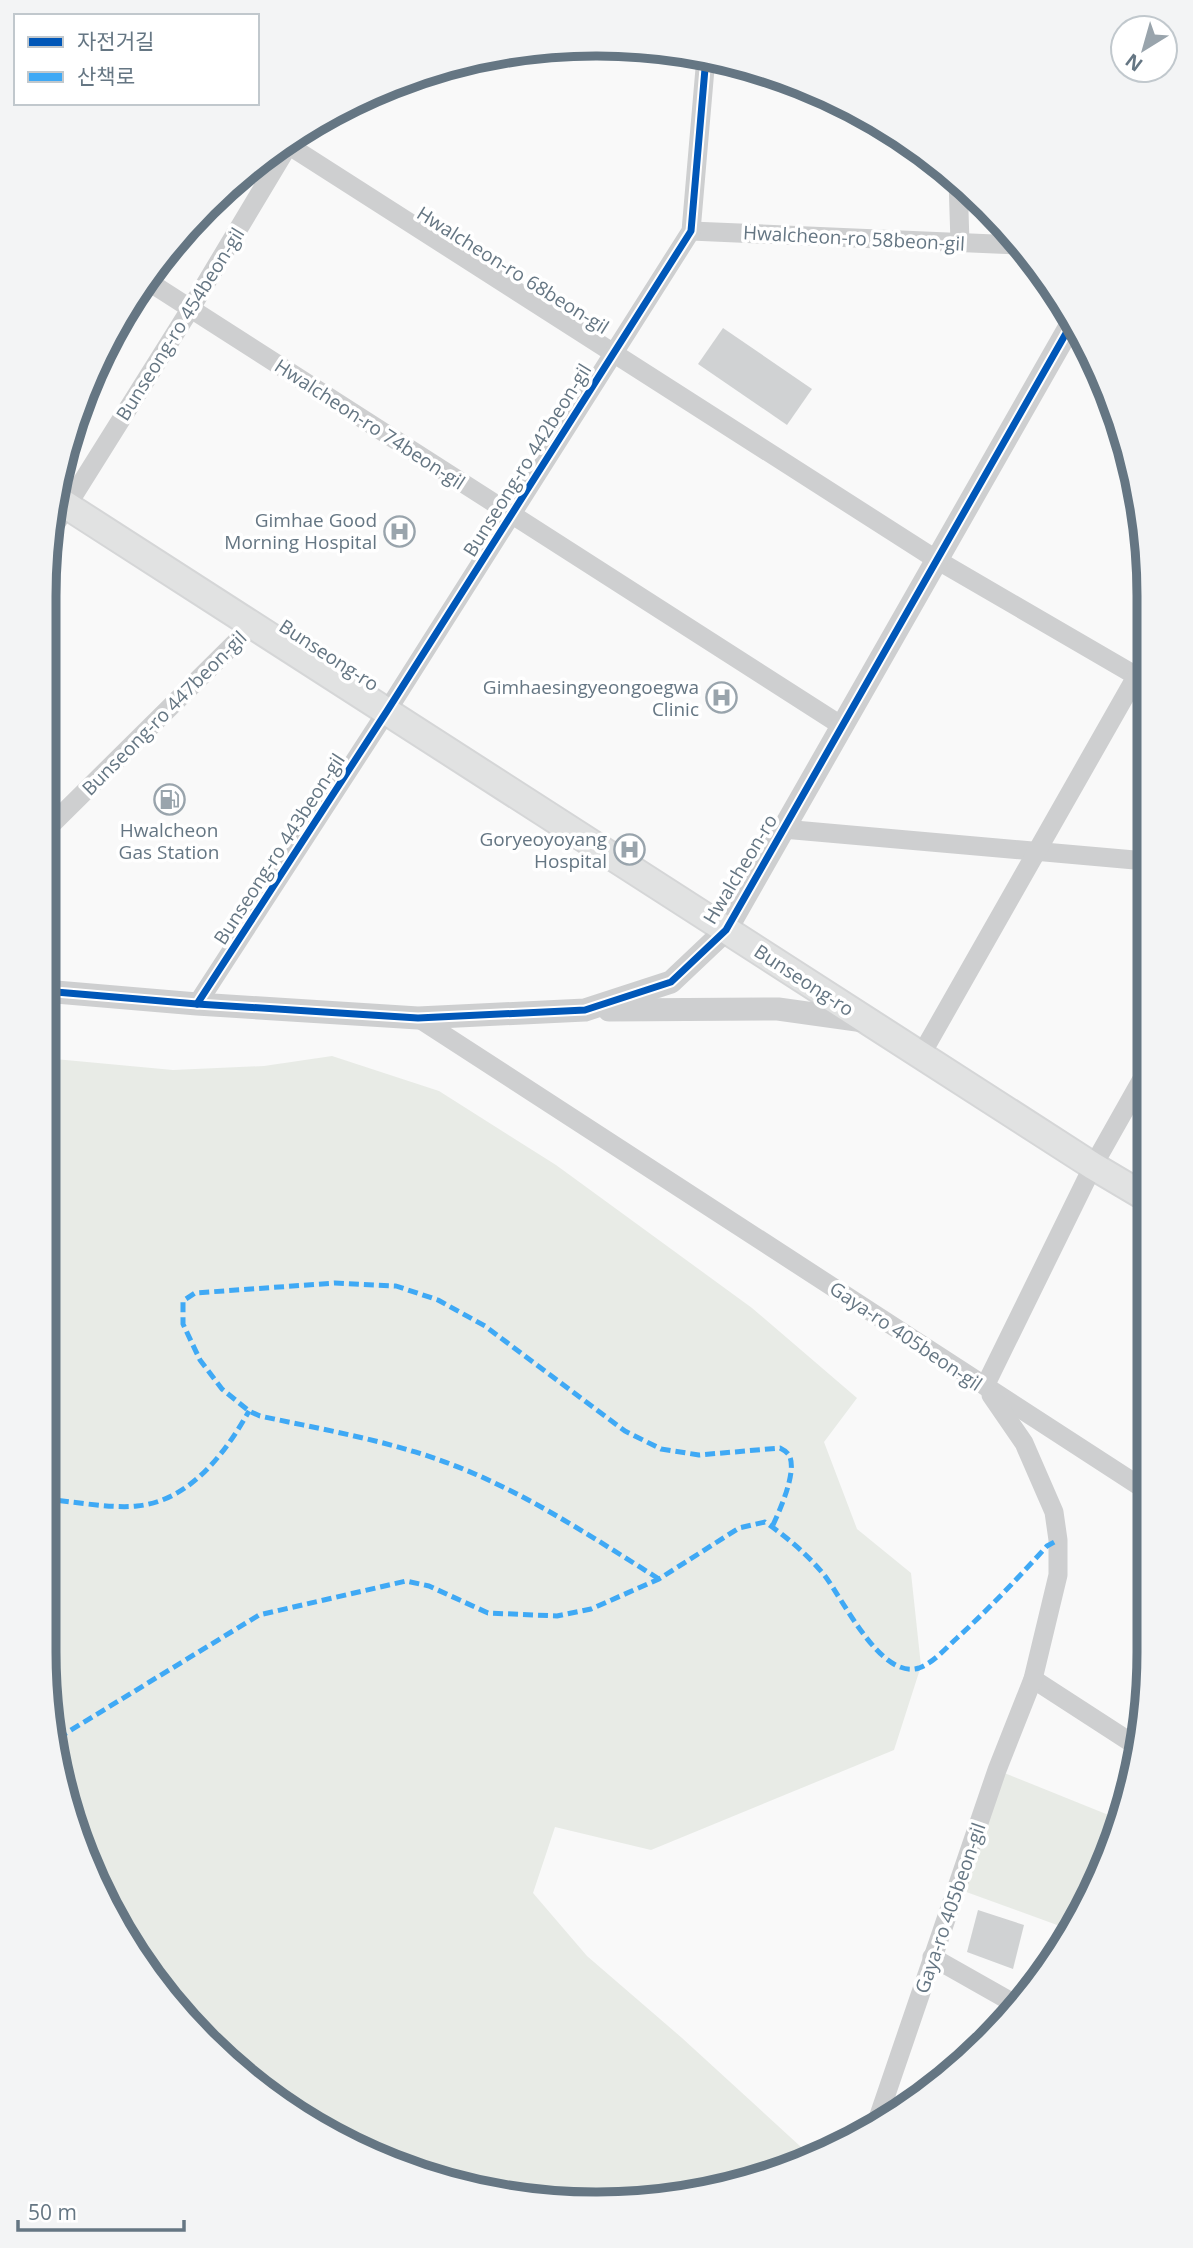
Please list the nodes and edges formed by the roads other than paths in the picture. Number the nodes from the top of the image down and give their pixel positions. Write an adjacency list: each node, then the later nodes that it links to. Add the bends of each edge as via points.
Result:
1 (705, 67): 5 (street, Bunseong-ro 442beon-gil)
2 (295, 148): 11 (street, Hwalcheon-ro 68beon-gil)
3 (276, 161): 9 (street, Bunseong-ro 454beon-gil)
4 (959, 195): 6 (street)
5 (691, 231): 6 (street, Hwalcheon-ro 58beon-gil); 11 (street, Bunseong-ro 442beon-gil)
6 (960, 243): 7 (street, Hwalcheon-ro 58beon-gil)
7 (1007, 245)
8 (155, 285): 9 (street, Hwalcheon-ro 74beon-gil)
9 (191, 308): 12 (street, Bunseong-ro 454beon-gil); 14 (street, Hwalcheon-ro 74beon-gil)
10 (1067, 331): 15 (street, Hwalcheon-ro)
11 (614, 352): 14 (street, Bunseong-ro 442beon-gil); 15 (street, Hwalcheon-ro 68beon-gil)
12 (65, 495)
13 (64, 504): 16 (main road, Bunseong-ro)
14 (511, 514): 19 (street, Bunseong-ro 442beon-gil); 20 (street, Hwalcheon-ro 74beon-gil)
15 (937, 560): 17 (street, Hwalcheon-ro 68beon-gil); 20 (street, Hwalcheon-ro)
16 (253, 625): 19 (main road, Bunseong-ro); 21 (street, Bunseong-ro 447beon-gil)
17 (1137, 670)
18 (1137, 682): 23 (street)
19 (387, 711): 25 (main road, Bunseong-ro); 27 (street, Bunseong-ro 443beon-gil)
20 (842, 726): 22 (street, Hwalcheon-ro)
21 (56, 820)
22 (783, 829): 23 (street); 25 (street, Hwalcheon-ro)
23 (1037, 852): 24 (street); 31 (street)
24 (1137, 861)
25 (726, 930): 28 (street, Hwalcheon-ro, via 671,982); 30 (main road, Bunseong-ro)
26 (56, 991): 27 (street, Hwalcheon-ro)
27 (197, 1004): 29 (street, Hwalcheon-ro)
28 (585, 1010): 29 (street, Hwalcheon-ro); 30 (street, via 778,1009)
29 (418, 1018): 35 (street, Gaya-ro 405beon-gil)
30 (869, 1021): 31 (main road, Bunseong-ro)
31 (921, 1055): 33 (main road, Bunseong-ro)
32 (1137, 1088): 33 (street)
33 (1093, 1166): 34 (main road, Bunseong-ro); 35 (street)
34 (1137, 1192)
35 (985, 1386): 36 (street); 37 (street, Gaya-ro 405beon-gil, via 1024,1443 1054,1512 1058,1575)
36 (1137, 1485)
37 (1033, 1679): 38 (street); 39 (street, Gaya-ro 405beon-gil)
38 (1129, 1741)
39 (932, 1957): 40 (street); 41 (street, Gaya-ro 405beon-gil)
40 (1009, 2001)
41 (880, 2112)

